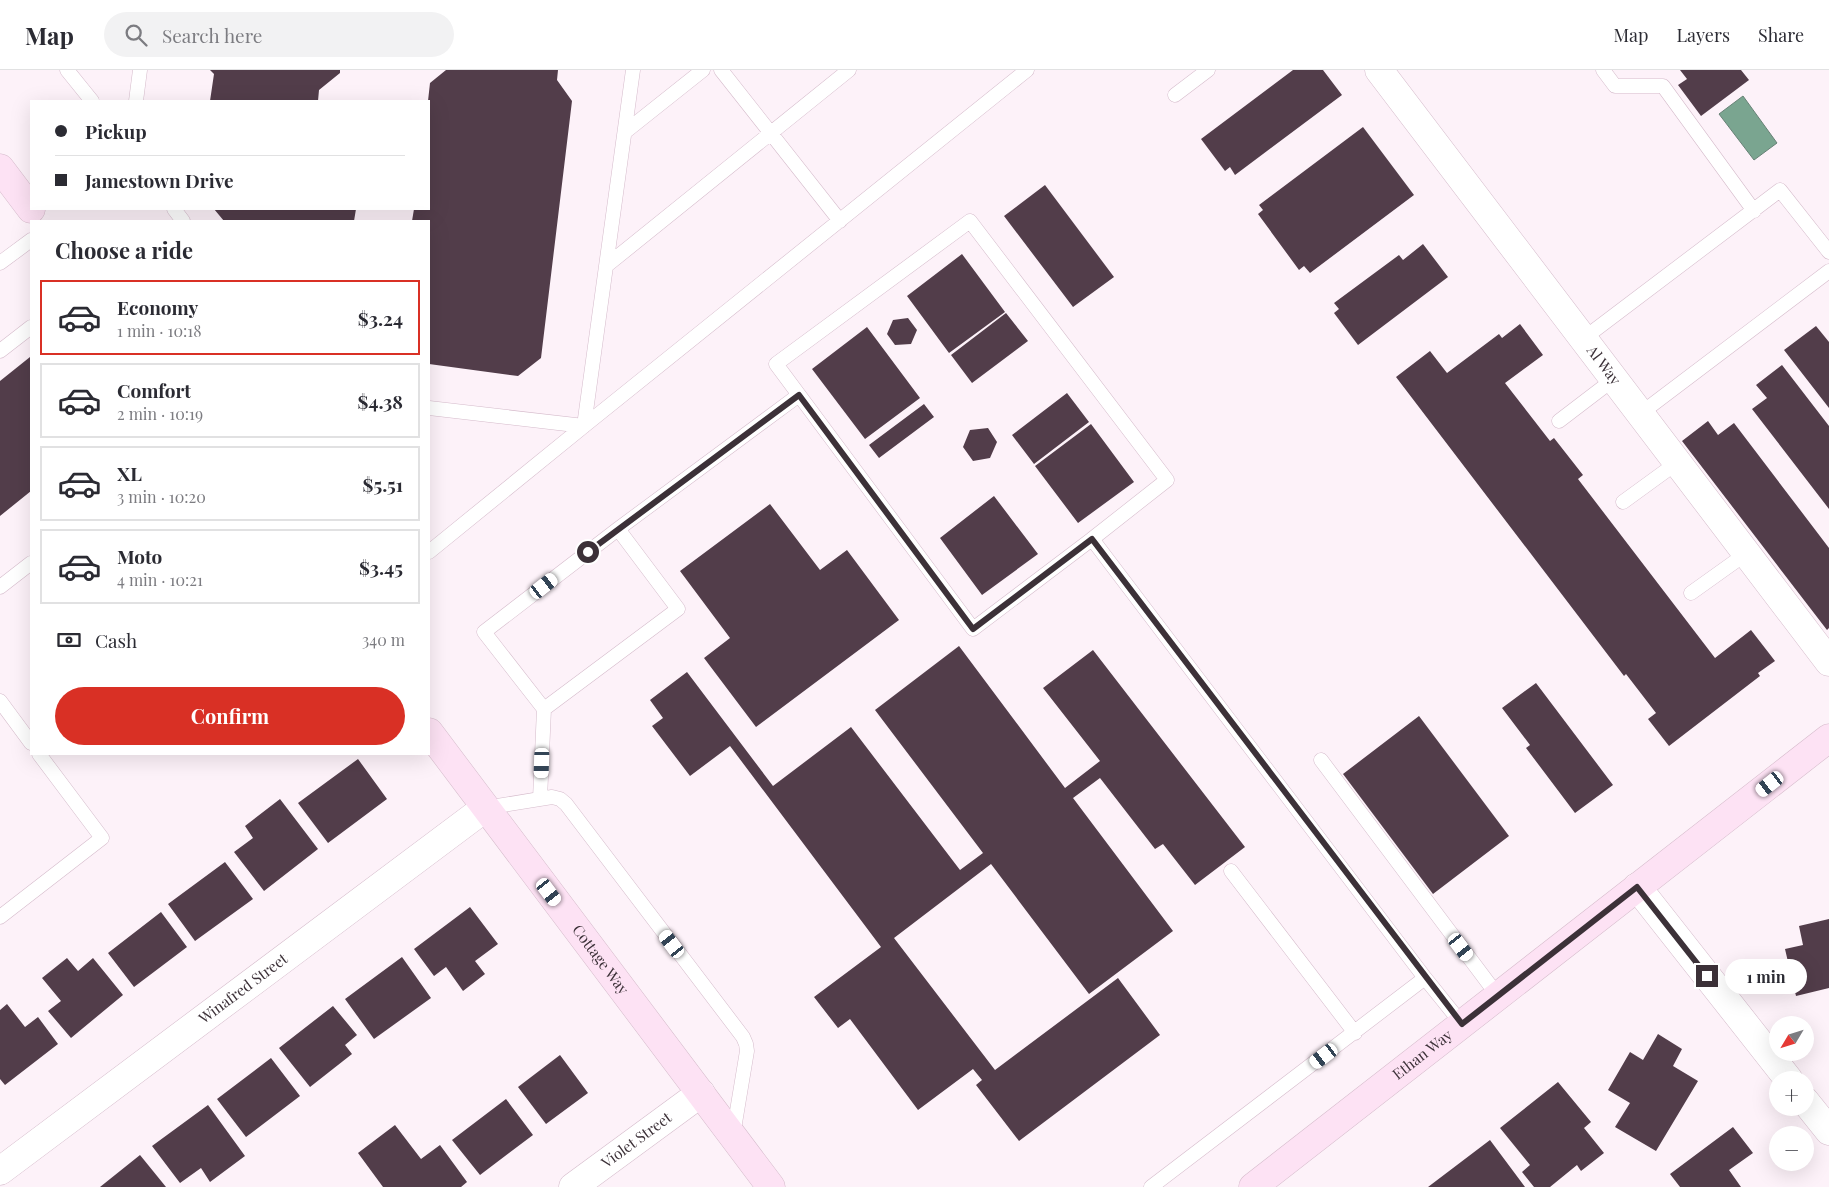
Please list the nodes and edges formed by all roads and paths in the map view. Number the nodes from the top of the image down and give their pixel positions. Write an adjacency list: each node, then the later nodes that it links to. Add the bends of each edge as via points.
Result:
1 (67, 70): 12 (lane)
2 (140, 70): 13 (lane)
3 (633, 70): 14 (lane)
4 (703, 70): 14 (lane)
5 (721, 70): 15 (lane)
6 (850, 70): 15 (lane)
7 (1027, 70): 21 (lane)
8 (1208, 70): 11 (lane)
9 (1379, 70): 28 (street, Al Way)
10 (1603, 70): 19 (lane, via 1615,86 1663,86)
11 (1175, 95)
12 (91, 100)
13 (136, 100)
14 (625, 132): 25 (lane)
15 (771, 133): 21 (lane); 25 (lane)
16 (0, 168): 17 (street)
17 (30, 208)
18 (32, 210): 20 (street)
19 (1754, 211): 23 (lane, via 1780,190); 28 (lane)
20 (40, 220)
21 (840, 221): 35 (lane)
22 (30, 241): 24 (lane)
23 (1829, 252)
24 (0, 263)
25 (606, 266): 35 (lane)
26 (1829, 271): 33 (lane)
27 (30, 328): 29 (lane)
28 (1583, 339): 30 (street, Al Way)
29 (0, 351)
30 (1614, 379): 33 (street, Al Way); 34 (lane)
31 (799, 395): 38 (lane); 39 (lane, via 973,629); 39 (lane, via 776,364 970,221 1167,480)
32 (430, 408): 35 (lane)
33 (1640, 414): 36 (street, Al Way)
34 (1559, 421)
35 (584, 426): 40 (lane)
36 (1678, 462): 37 (lane); 41 (street, Al Way)
37 (1623, 502)
38 (618, 529): 47 (lane, via 484,632); 47 (lane, via 678,609)
39 (1092, 539): 58 (lane)
40 (430, 551)
41 (1747, 553): 44 (lane); 45 (street, Al Way)
42 (30, 564): 43 (lane)
43 (0, 587)
44 (1691, 593)
45 (1829, 662)
46 (0, 701): 50 (lane)
47 (544, 709): 53 (lane)
48 (430, 733): 54 (street, Cottage Way)
49 (1829, 738): 56 (street, Ethan Way)
50 (30, 742)
51 (40, 755): 57 (lane, via 102,838)
52 (1321, 760): 59 (lane)
53 (540, 799): 54 (lane); 66 (lane, via 552,797 566,804 743,1037 747,1051)
54 (485, 808): 63 (street, Cottage Way); 67 (street, Winafred Street)
55 (1231, 871): 61 (lane)
56 (1637, 887): 59 (street, Ethan Way); 62 (street)
57 (0, 917)
58 (1425, 978): 60 (lane); 61 (lane)
59 (1498, 996): 60 (street, Ethan Way)
60 (1462, 1024): 71 (street, Ethan Way)
61 (1355, 1032): 70 (lane)
62 (1782, 1071)
63 (701, 1093): 66 (street, Cottage Way); 68 (street, Violet Street)
64 (1814, 1112): 65 (street)
65 (1829, 1131)
66 (733, 1136): 69 (street, Cottage Way)
67 (0, 1171)
68 (573, 1187)
69 (771, 1187)
70 (1151, 1187)
71 (1253, 1187)

